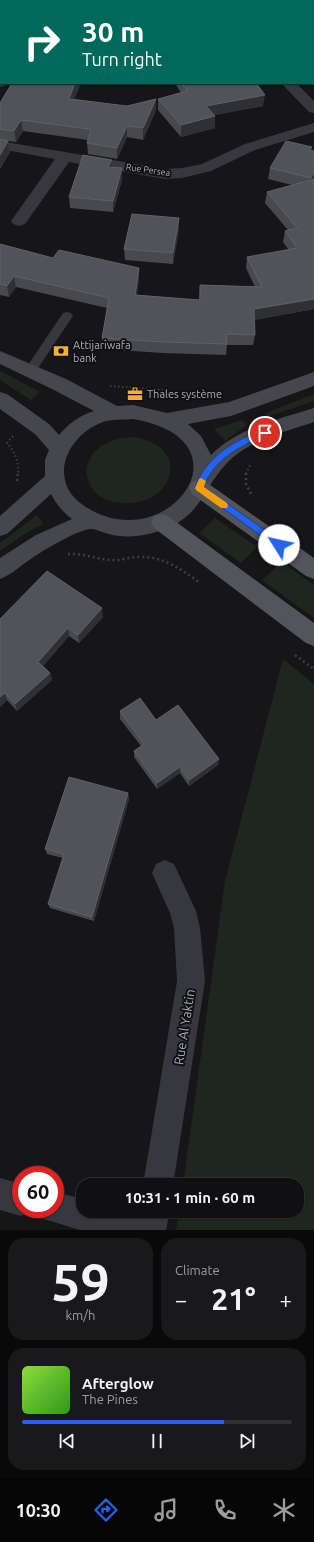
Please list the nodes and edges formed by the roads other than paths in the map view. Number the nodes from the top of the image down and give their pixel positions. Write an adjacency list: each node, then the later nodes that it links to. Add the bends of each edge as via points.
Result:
1 (289, 84): 2 (street)
2 (314, 109)
3 (314, 128): 5 (street, Rue Persea, via 250,147 206,168 174,174)
4 (0, 145): 5 (street, Rue Persea)
5 (65, 156): 6 (street)
6 (19, 221)
7 (67, 316): 9 (lane)
8 (0, 358): 9 (main road)
9 (30, 371): 12 (main road)
10 (314, 379): 14 (main road, via 231,409)
11 (0, 399): 15 (main road, via 42,429)
12 (114, 413): 14 (main road, via 152,414); 15 (main road, via 97,417 81,425)
13 (314, 415): 17 (main road, via 246,440 218,460)
14 (169, 420): 17 (main road, via 180,427 197,446 202,456)
15 (59, 448): 16 (main road, via 54,463)
16 (54, 479): 18 (main road, via 61,495 73,510); 20 (main road)
17 (200, 484): 19 (main road, via 185,508); 22 (main road)
18 (91, 520): 19 (main road, via 108,526 126,528); 21 (main road, via 33,546)
19 (162, 522): 23 (main road)
20 (0, 528)
21 (0, 570)
22 (314, 570)
23 (314, 636)
24 (165, 872): 25 (street, Rue Al Yaktin, via 184,911 191,981)
25 (159, 1178)
26 (0, 1194): 27 (street)
27 (12, 1197)
28 (64, 1210): 30 (street)
29 (153, 1218): 31 (street)
30 (141, 1230)
31 (150, 1230)

